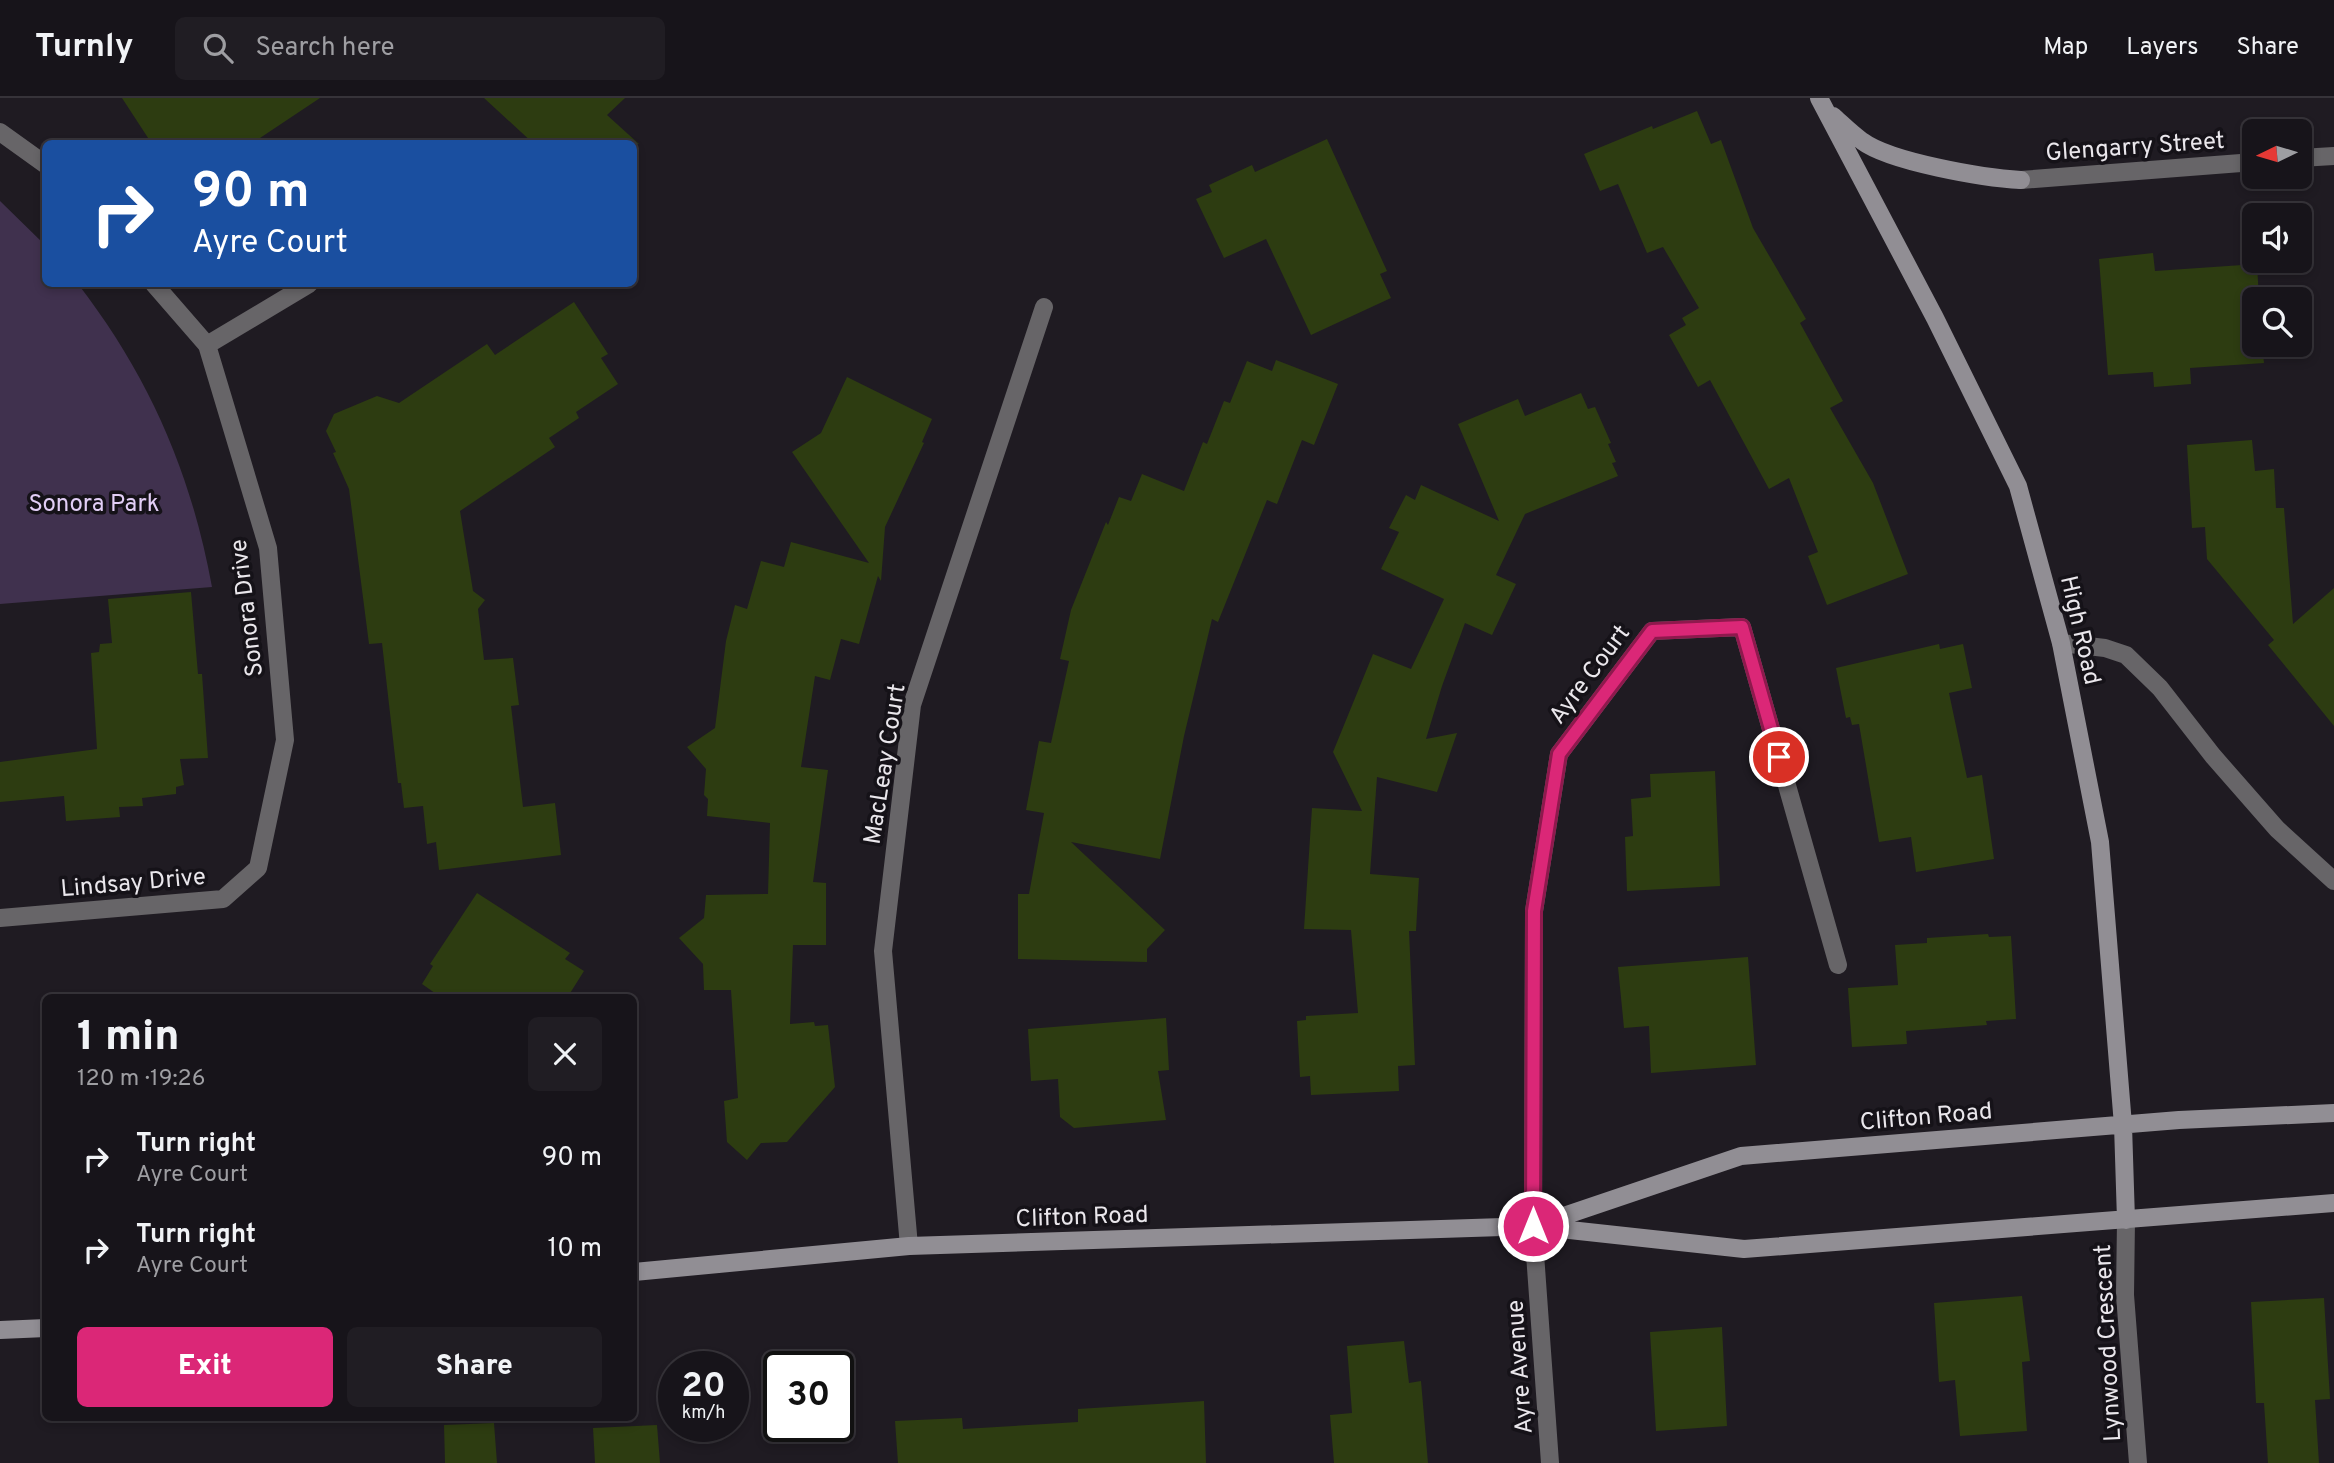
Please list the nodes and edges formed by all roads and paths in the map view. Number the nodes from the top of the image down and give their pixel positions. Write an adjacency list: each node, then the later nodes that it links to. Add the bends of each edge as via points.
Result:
1 (1822, 103): 7 (main road, via 1864,143 1896,156 1965,173); 12 (main road, High Road, via 2018,486)
2 (0, 132): 5 (street)
3 (2334, 156): 4 (street)
4 (2312, 157)
5 (42, 162)
6 (2242, 163): 7 (street, Glengarry Street)
7 (2021, 180)
8 (156, 287): 11 (street, Sonora Drive)
9 (304, 287): 11 (street)
10 (1044, 307): 22 (street, MacLeay Court, via 912,705 883,951)
11 (207, 345): 13 (street, Sonora Drive, via 268,548 285,740)
12 (2061, 643): 14 (street, via 2126,655 2161,688 2277,829); 18 (main road, High Road, via 2100,842)
13 (258, 868): 15 (street, Lindsay Drive, via 223,899)
14 (2334, 881)
15 (0, 918)
16 (1838, 965): 21 (street, Ayre Court, via 1742,627 1652,631 1559,754 1534,911)
17 (2334, 1113): 18 (main road, Clifton Road)
18 (2123, 1125): 20 (main road, High Road); 21 (main road, Clifton Road, via 1741,1156)
19 (2334, 1203): 20 (main road, Clifton Road)
20 (2126, 1220): 21 (main road, Clifton Road, via 1744,1249); 27 (street, Lynwood Crescent, via 2125,1295)
21 (1533, 1226): 22 (main road, Clifton Road); 26 (street, Ayre Avenue)
22 (909, 1246): 23 (main road, Clifton Road)
23 (637, 1272)
24 (42, 1328): 25 (main road)
25 (0, 1330)
26 (1550, 1463)
27 (2138, 1463)

